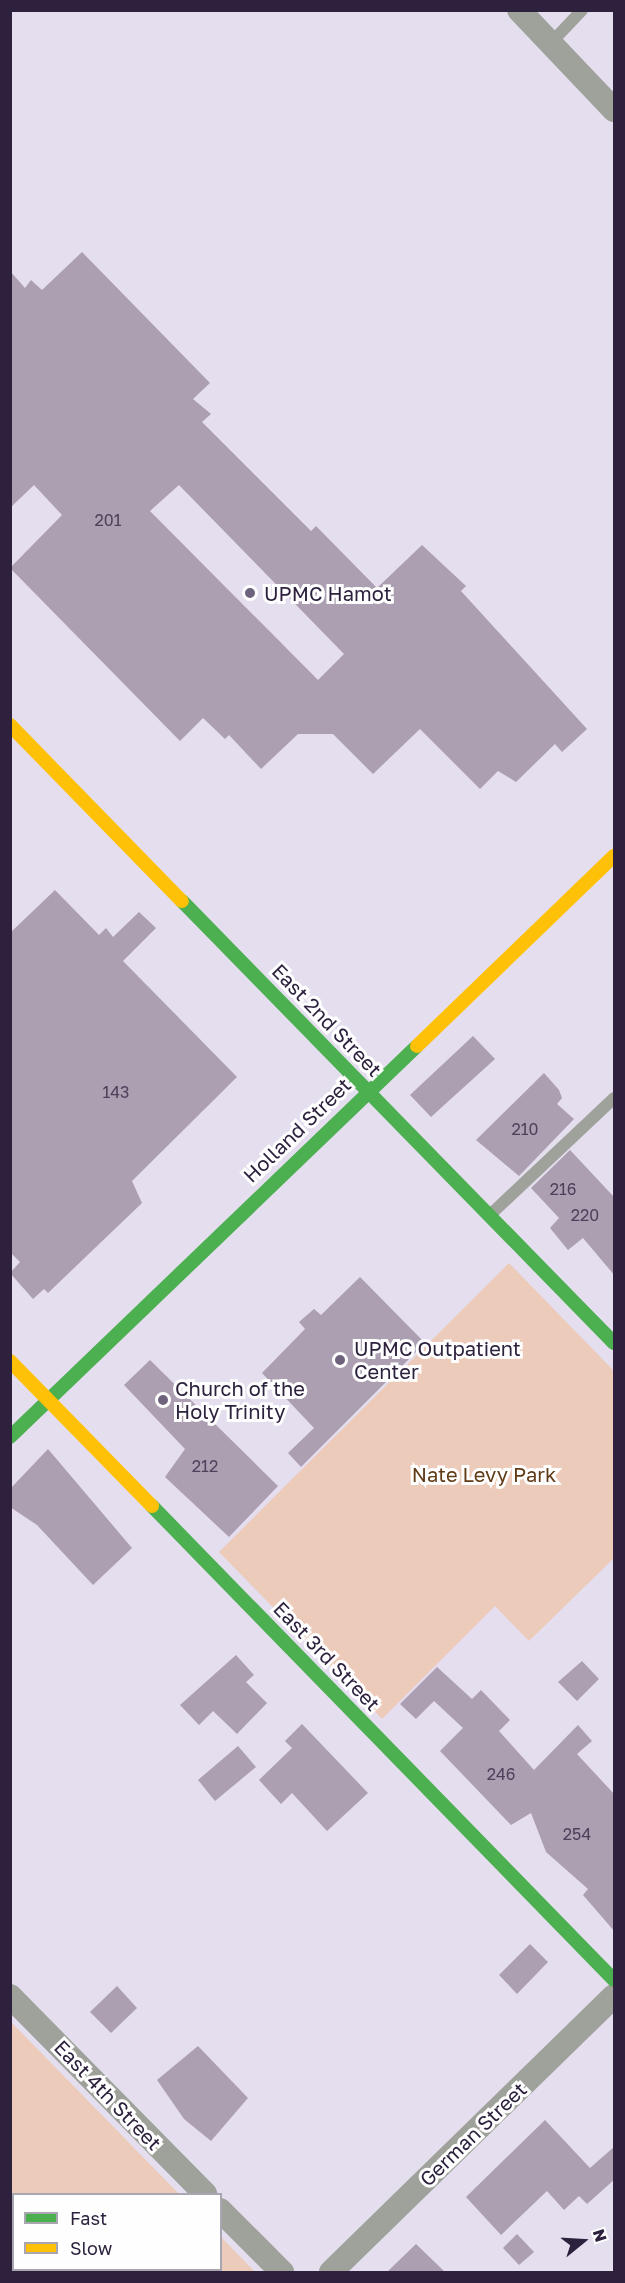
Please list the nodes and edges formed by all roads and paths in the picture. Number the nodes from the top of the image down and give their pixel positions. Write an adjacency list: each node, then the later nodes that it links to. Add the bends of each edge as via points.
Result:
1 (519, 10): 3 (street)
2 (582, 10): 3 (lane)
3 (550, 44): 4 (street)
4 (615, 110)
5 (10, 725): 7 (street, East 2nd Street)
6 (615, 856): 7 (street, Holland Street)
7 (367, 1089): 9 (street, East 2nd Street); 12 (street, Holland Street)
8 (615, 1098): 9 (lane)
9 (490, 1215): 10 (street, East 2nd Street)
10 (615, 1343)
11 (10, 1361): 12 (street, East 3rd Street)
12 (49, 1400): 13 (street, Holland Street); 14 (street, East 3rd Street)
13 (10, 1437)
14 (615, 1980)
15 (10, 1996): 17 (street, East 4th Street)
16 (615, 1996): 20 (street, German Street)
17 (204, 2193)
18 (222, 2212): 19 (street)
19 (282, 2272)
20 (331, 2272)

